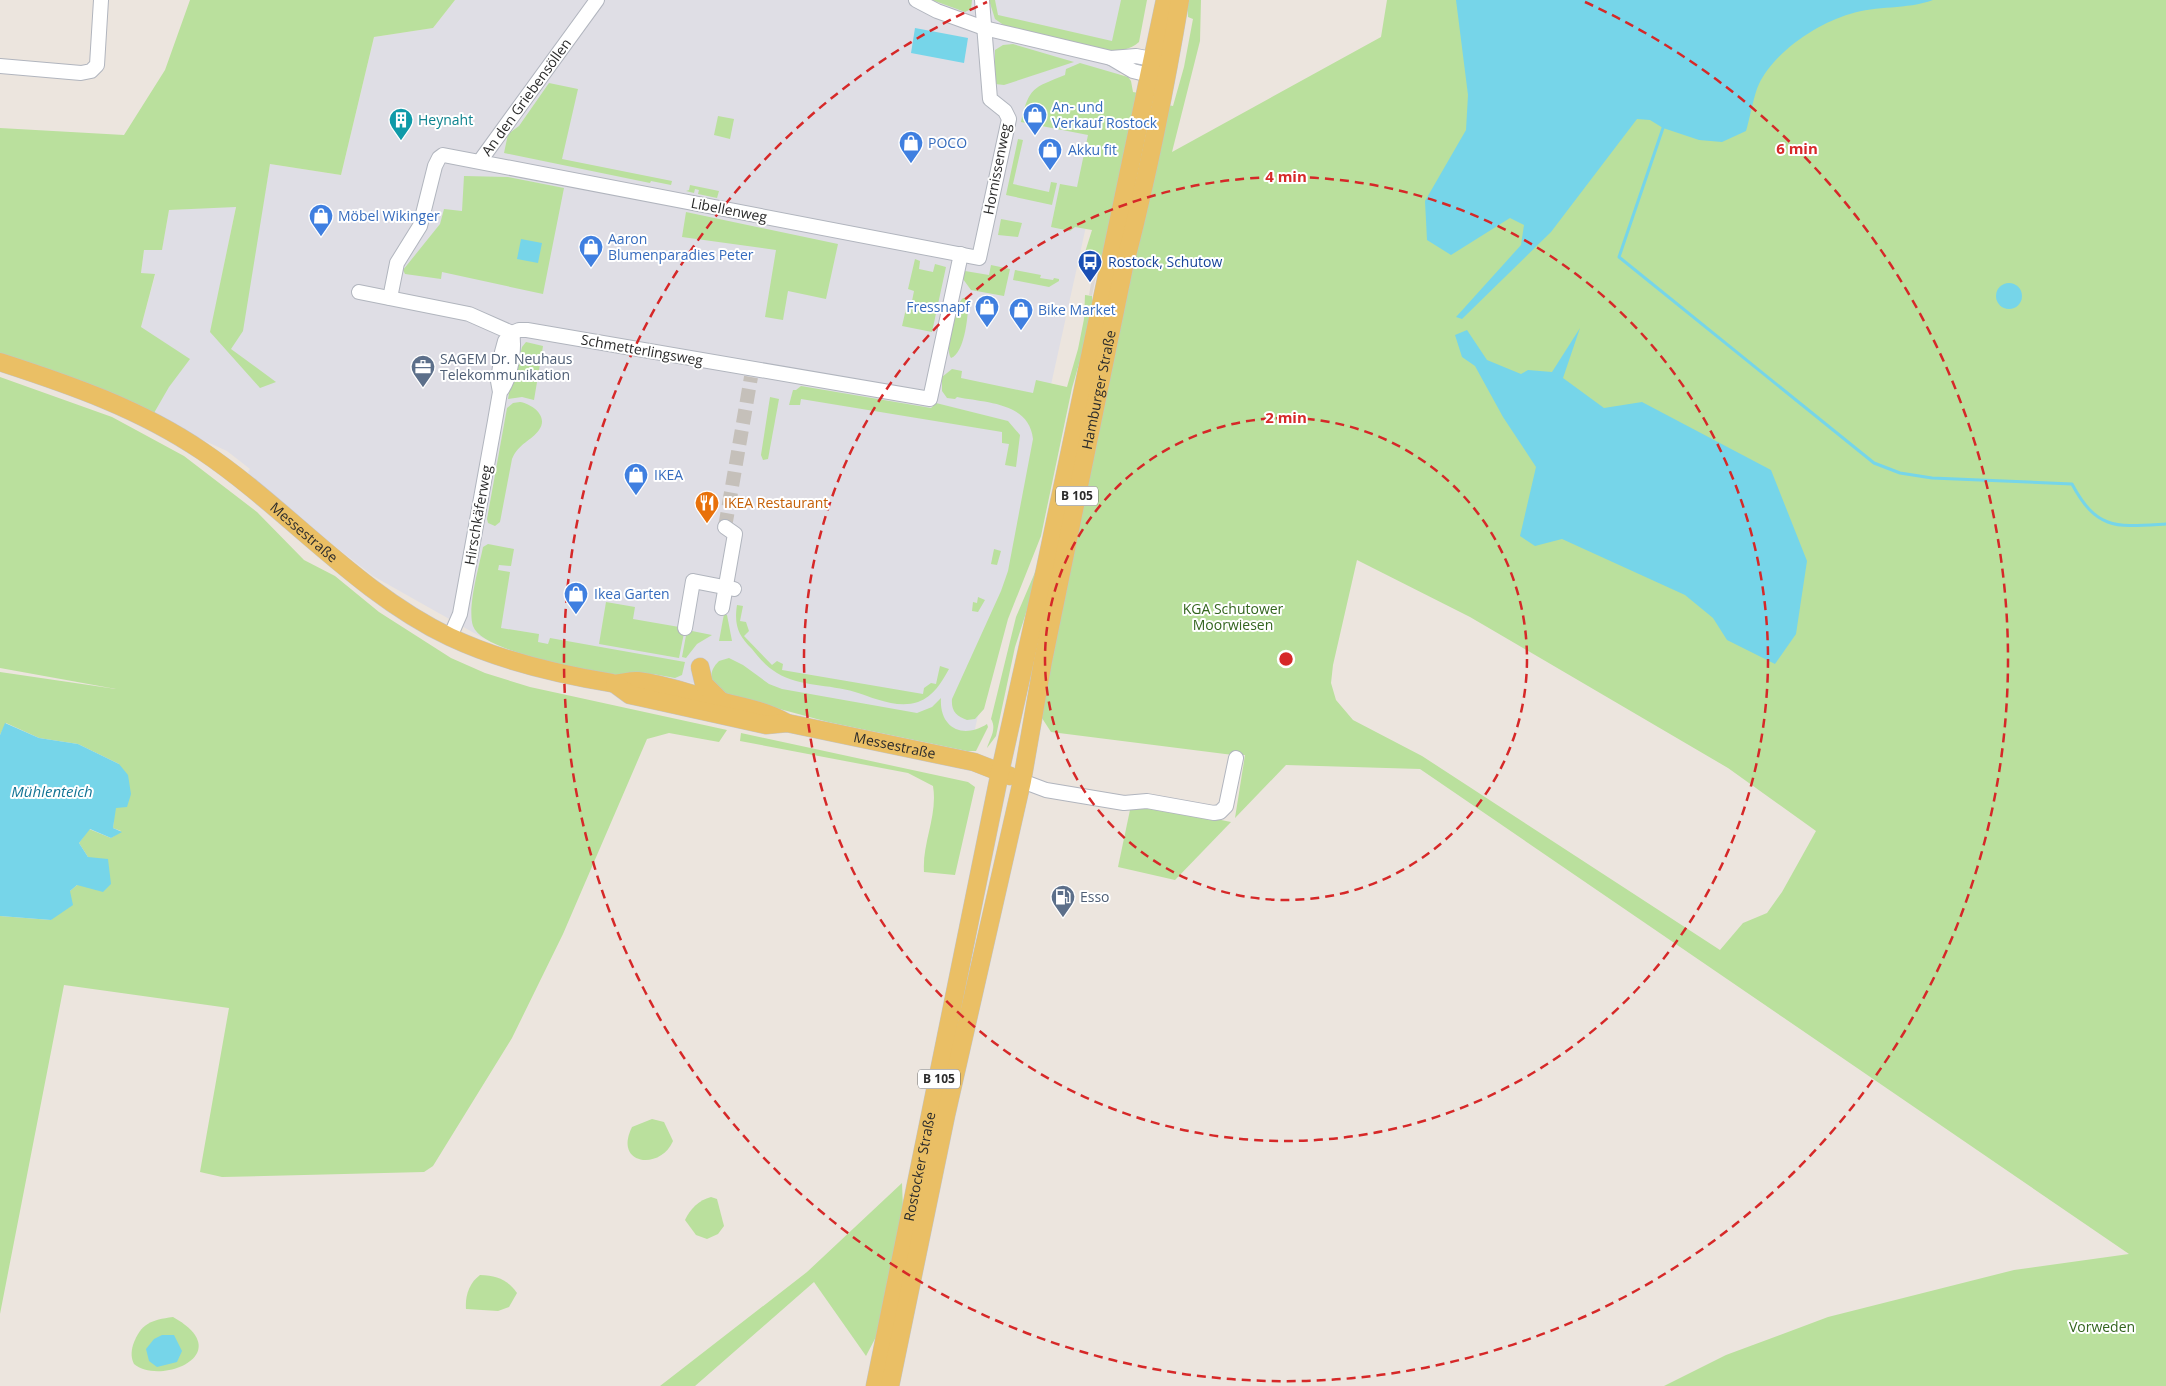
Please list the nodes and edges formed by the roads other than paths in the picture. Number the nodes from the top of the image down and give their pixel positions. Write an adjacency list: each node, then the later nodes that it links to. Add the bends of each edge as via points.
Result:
1 (101, 0): 8 (street, via 97,65 91,71 81,73)
2 (597, 0): 10 (street, An den Griebensöllen)
3 (916, 0): 7 (street)
4 (982, 0): 7 (street)
5 (1165, 0): 9 (main road, Hamburger Straße / B 105)
6 (1180, 0): 9 (main road, Hamburger Straße / B 105)
7 (984, 28): 9 (street, via 1111,58 1133,71); 12 (street, Hornissenweg, via 990,99 1005,111 1008,119)
8 (0, 66)
9 (1159, 68): 27 (main road, Hamburger Straße / B 105); 28 (main road, Hamburger Straße / B 105, via 1138,212 1045,652)
10 (480, 161): 11 (street, Libellenweg); 14 (street, An den Griebensöllen, via 449,154 439,158 420,226 397,263)
11 (960, 254): 12 (street, Libellenweg); 15 (street, Schmetterlingsweg, via 930,399 527,330)
12 (979, 258)
13 (359, 292): 14 (street, Schmetterlingsweg)
14 (390, 298): 15 (street, Schmetterlingsweg, via 469,314)
15 (512, 333): 21 (street, Hirschkäferweg, via 514,343 506,385 500,392 460,614)
16 (0, 362): 21 (main road, Messestraße, via 102,398 178,436 238,478 375,590)
17 (725, 528): 18 (street, via 735,534)
18 (730, 588): 19 (street); 20 (street, via 693,581)
19 (722, 608)
20 (685, 628)
21 (450, 637): 23 (main road, Messestraße, via 517,663)
22 (700, 667): 24 (main road, via 704,684)
23 (615, 684): 24 (main road, Messestraße, via 635,680); 25 (main road, Messestraße, via 630,695 766,725)
24 (722, 702): 25 (main road, Messestraße, via 768,712)
25 (787, 723): 27 (main road, Messestraße, via 974,762)
26 (1236, 758): 28 (street, via 1226,806 1214,813 1147,801 1124,803 1105,800 1046,790)
27 (1000, 772): 28 (main road, Messestraße); 29 (main road, Rostocker Straße / B 105)
28 (1022, 781): 30 (main road, Rostocker Straße / B 105, via 946,1115)
29 (875, 1386)
30 (890, 1386)

